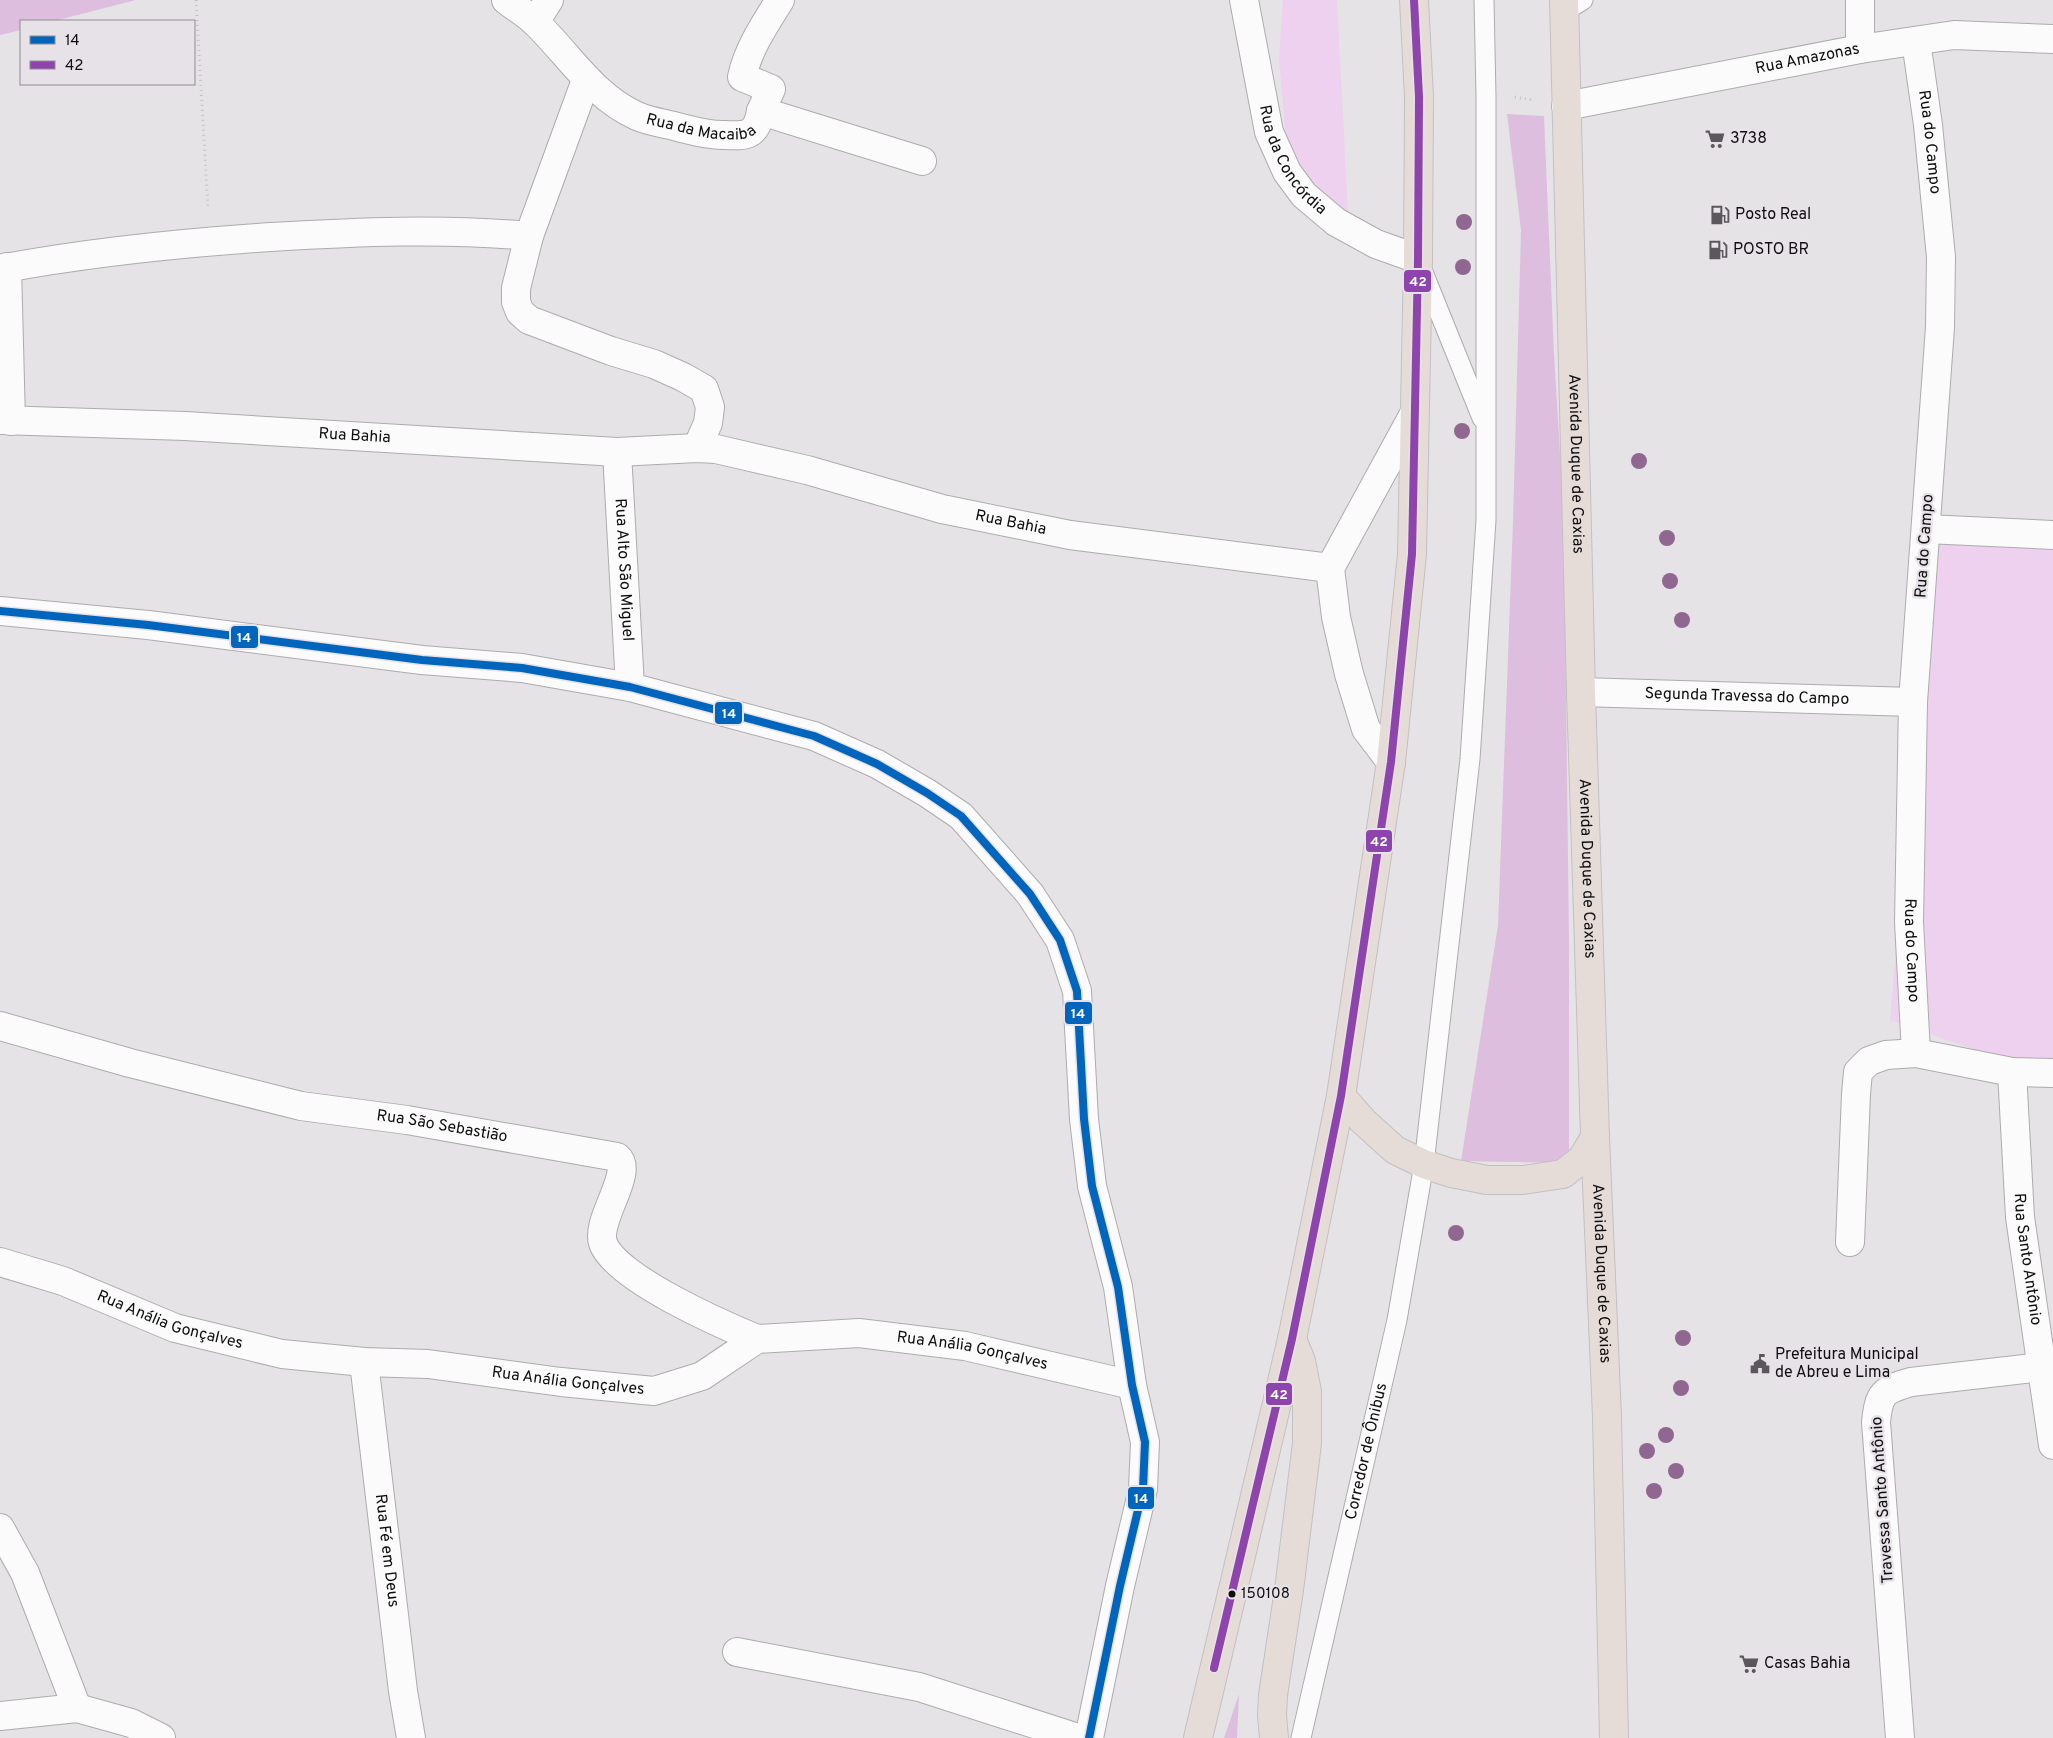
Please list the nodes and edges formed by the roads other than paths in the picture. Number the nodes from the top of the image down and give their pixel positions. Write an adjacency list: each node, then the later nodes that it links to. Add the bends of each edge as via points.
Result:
1 (506, 0): 8 (street, Rua da Macaiba)
2 (780, 0): 14 (street, via 752,47 742,77 771,89)
3 (1414, 0): 17 (highway, via 1419,97)
4 (1484, 0): 21 (lane, Corredor de Ônibus)
5 (1860, 0): 11 (street)
6 (1243, 1): 17 (street, Rua da Concórdia, via 1269,132 1287,172 1304,195 1336,222 1376,244)
7 (1571, 4): 13 (highway, Avenida Duque de Caxias)
8 (542, 11): 12 (street, Rua da Macaiba, via 569,58)
9 (2053, 39): 10 (street, Rua Amazonas, via 1954,35)
10 (1916, 41): 11 (street, Rua Amazonas); 24 (street, Rua do Campo, via 1941,257 1940,327)
11 (1860, 49): 13 (street, Rua Amazonas)
12 (586, 80): 14 (street, Rua da Macaiba, via 608,100 637,117 708,135 748,134 755,130); 16 (street)
13 (1566, 106): 29 (highway, Avenida Duque de Caxias)
14 (761, 111): 15 (street, Rua da Macaiba)
15 (922, 161)
16 (529, 236): 18 (street, Rua Bahia, via 364,231 171,244); 22 (street, via 516,288 520,312 528,320 654,364 704,389 710,407 708,423)
17 (1418, 259): 19 (highway); 21 (lane)
18 (4, 268): 20 (street, Rua Bahia)
19 (1414, 414): 26 (street); 31 (highway, via 1412,554)
20 (6, 420): 23 (street, Rua Bahia, via 185,426)
21 (1486, 427): 38 (lane, Corredor de Ônibus, via 1486,520 1470,759)
22 (698, 448): 23 (street, Rua Bahia); 26 (street, Rua Bahia, via 807,470 942,509 1070,535)
23 (617, 452): 28 (street, Rua Alto São Miguel)
24 (1926, 529): 25 (street); 30 (street, Rua do Campo)
25 (2053, 535)
26 (1330, 568): 31 (street, via 1336,617 1366,729)
27 (0, 611): 28 (street, via 148,625 422,660 522,668)
28 (630, 687): 45 (street, via 814,736 877,764 927,792 961,816 1030,894 1060,940 1077,991 1084,1119 1092,1186 1118,1287)
29 (1581, 692): 30 (street, Segunda Travessa do Campo); 37 (highway, Avenida Duque de Caxias)
30 (1913, 702): 33 (street, Rua do Campo, via 1909,922)
31 (1391, 762): 36 (highway)
32 (0, 1026): 41 (street, Rua São Sebastião, via 301,1106 407,1120 617,1157 623,1170 602,1229 603,1243 612,1259 662,1293 712,1320)
33 (1916, 1053): 34 (street); 39 (street, via 1886,1055 1869,1061 1858,1072)
34 (2012, 1072): 35 (street); 44 (street, Rua Santo Antônio, via 2020,1217)
35 (2053, 1073)
36 (1341, 1096): 38 (highway, via 1395,1150); 42 (highway)
37 (1595, 1137): 38 (highway, via 1582,1159 1563,1174 1539,1178 1487,1180); 58 (highway, Avenida Duque de Caxias, via 1607,1417)
38 (1424, 1164): 57 (lane, Corredor de Ônibus, via 1397,1320)
39 (1850, 1242)
40 (0, 1262): 43 (street, Rua Anália Gonçalves, via 62,1281 175,1328 282,1354)
41 (757, 1339): 43 (street, Rua Anália Gonçalves, via 702,1376 654,1391 428,1364); 45 (street, Rua Anália Gonçalves, via 859,1333 965,1346)
42 (1292, 1339): 55 (highway); 56 (highway, via 1301,1361 1307,1392 1308,1443 1274,1695)
43 (364, 1362): 52 (street, Rua Fé em Deus)
44 (2042, 1367): 46 (street, Rua Santo Antônio); 59 (street, Travessa Santo Antônio, via 1911,1382 1885,1392 1878,1402 1876,1422)
45 (1132, 1386): 54 (street, via 1145,1442 1143,1489)
46 (2053, 1445)
47 (0, 1528): 49 (street, via 25,1573)
48 (737, 1652): 53 (street, via 919,1686)
49 (77, 1708): 50 (street); 51 (street, via 131,1723)
50 (0, 1716)
51 (161, 1738)
52 (411, 1738)
53 (1078, 1738)
54 (1089, 1738)
55 (1198, 1738)
56 (1274, 1738)
57 (1301, 1738)
58 (1614, 1738)
59 (1900, 1738)

